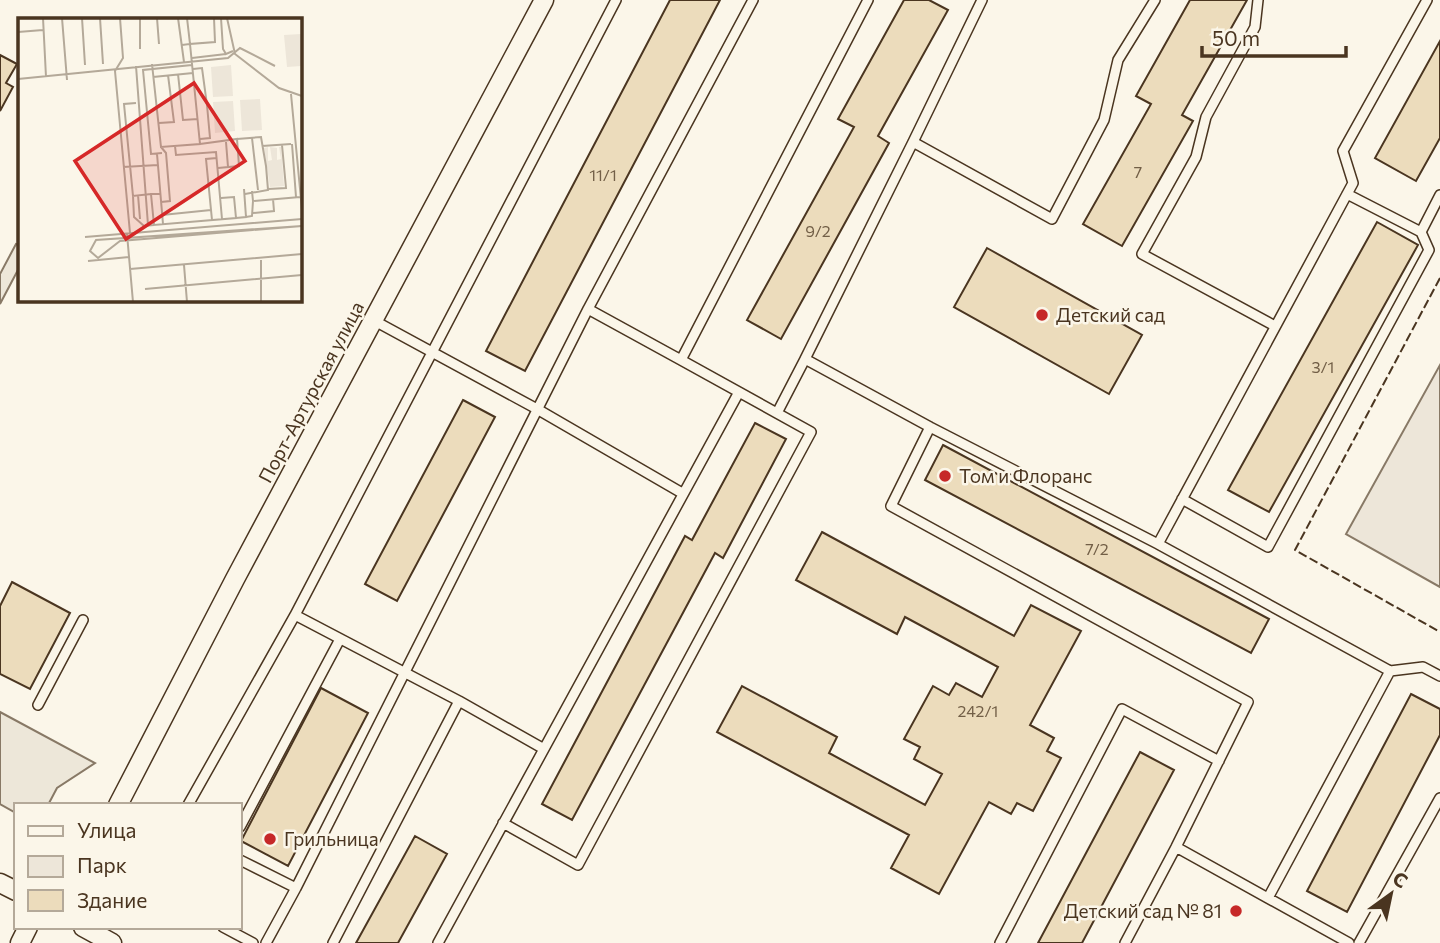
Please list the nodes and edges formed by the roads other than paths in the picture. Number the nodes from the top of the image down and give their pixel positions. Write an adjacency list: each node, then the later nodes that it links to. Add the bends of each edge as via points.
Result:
1 (544, 0): 15 (street, Порт-Артурская улица)
2 (616, 0): 17 (lane)
3 (753, 0): 14 (lane)
4 (867, 0): 19 (lane)
5 (967, 0): 9 (lane)
6 (1155, 0): 10 (lane, via 1118,60 1104,120 1052,219)
7 (1258, 0): 16 (lane, via 1255,27 1206,117 1196,158 1142,254)
8 (1427, 0): 11 (lane, via 1343,152 1353,183)
9 (980, 3): 10 (lane)
10 (913, 142): 18 (lane)
11 (1348, 194): 13 (lane); 16 (lane)
12 (1440, 195): 13 (lane)
13 (1421, 232): 25 (lane, via 1429,250 1268,547)
14 (588, 309): 19 (lane); 21 (lane)
15 (373, 320): 17 (lane); 38 (street, Порт-Артурская улица)
16 (1275, 326): 25 (lane)
17 (433, 352): 21 (lane); 27 (lane)
18 (805, 359): 22 (lane); 23 (lane)
19 (681, 360): 20 (lane)
20 (739, 392): 22 (lane); 24 (lane)
21 (537, 409): 24 (lane); 31 (lane)
22 (777, 413): 41 (lane, via 811,432 578,865)
23 (930, 426): 26 (lane); 36 (lane, via 891,506 1248,702)
24 (682, 493): 35 (lane)
25 (1182, 499): 26 (lane)
26 (1158, 544): 30 (lane)
27 (295, 615): 29 (lane); 39 (lane)
28 (83, 620): 34 (lane)
29 (340, 639): 31 (lane); 40 (lane)
30 (1390, 671): 32 (lane, via 1423,667); 45 (lane)
31 (404, 672): 33 (lane); 44 (lane)
32 (1440, 676)
33 (459, 701): 35 (lane); 52 (lane)
34 (38, 705)
35 (544, 749): 41 (lane)
36 (1219, 761): 42 (lane); 53 (lane, via 1122,709)
37 (1440, 798): 56 (lane)
38 (119, 803)
39 (189, 803)
40 (242, 823)
41 (503, 823): 48 (lane)
42 (1176, 846): 45 (lane); 54 (lane)
43 (242, 861): 44 (lane)
44 (296, 888): 51 (lane)
45 (1268, 898): 55 (lane)
46 (87, 929): 49 (street)
47 (227, 929): 50 (lane)
48 (442, 942)
49 (112, 943)
50 (253, 943)
51 (265, 943)
52 (333, 943)
53 (1000, 943)
54 (1125, 943)
55 (1349, 943)
56 (1359, 943)

